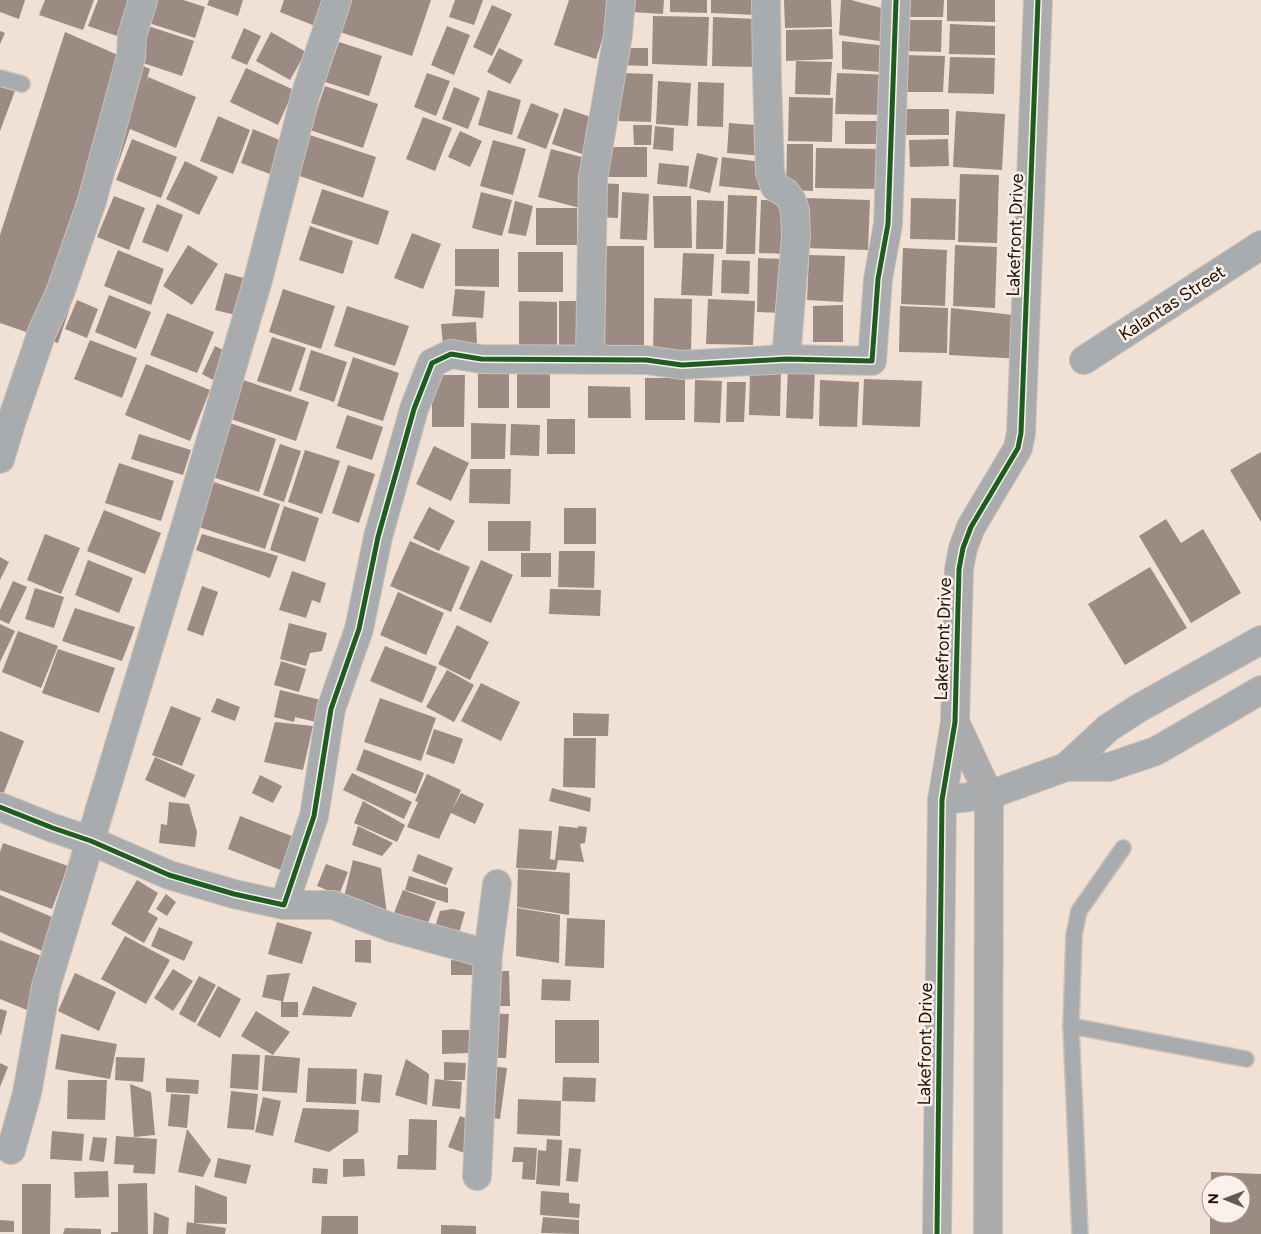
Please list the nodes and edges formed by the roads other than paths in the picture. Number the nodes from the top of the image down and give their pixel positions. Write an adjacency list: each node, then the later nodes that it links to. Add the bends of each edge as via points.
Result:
1 (143, 0): 13 (street, via 132,36 131,58 92,201 60,293 39,341)
2 (336, 0): 21 (street, via 306,94 255,289)
3 (621, 0): 11 (street, via 594,178)
4 (766, 0): 10 (street, via 770,172 776,187 786,193 795,211 796,236)
5 (896, 0): 10 (street, via 888,224 878,279 872,361)
6 (1038, 0): 16 (street, Lakefront Drive, via 1021,432 1018,448 971,527 963,548 959,569)
7 (0, 78): 8 (lane)
8 (22, 84)
9 (1261, 245): 12 (street, Kalantas Street)
10 (786, 359): 11 (street, via 682,365 646,360)
11 (590, 360): 24 (street, via 481,360 451,354 432,363 414,409 378,537 359,629 331,709 314,816)
12 (1084, 360)
13 (0, 459)
14 (1261, 640): 17 (street, via 1108,728)
15 (1261, 690): 17 (street, via 1156,751 1108,767)
16 (955, 722): 18 (street, Lakefront Drive); 19 (street, Lakefront Drive)
17 (1066, 767): 18 (street)
18 (990, 795): 19 (street); 31 (street, Lakefront Drive)
19 (942, 800): 30 (street, Lakefront Drive)
20 (0, 807): 21 (street)
21 (91, 841): 24 (street, via 169,876); 28 (street, via 46,987 28,1093)
22 (1123, 848): 26 (lane, via 1079,911 1074,935)
23 (498, 884): 25 (street)
24 (284, 905): 25 (street, via 333,905 390,927)
25 (488, 954): 29 (street)
26 (1071, 1026): 27 (lane); 32 (lane)
27 (1246, 1059)
28 (11, 1150)
29 (478, 1176)
30 (937, 1234)
31 (988, 1234)
32 (1080, 1234)

